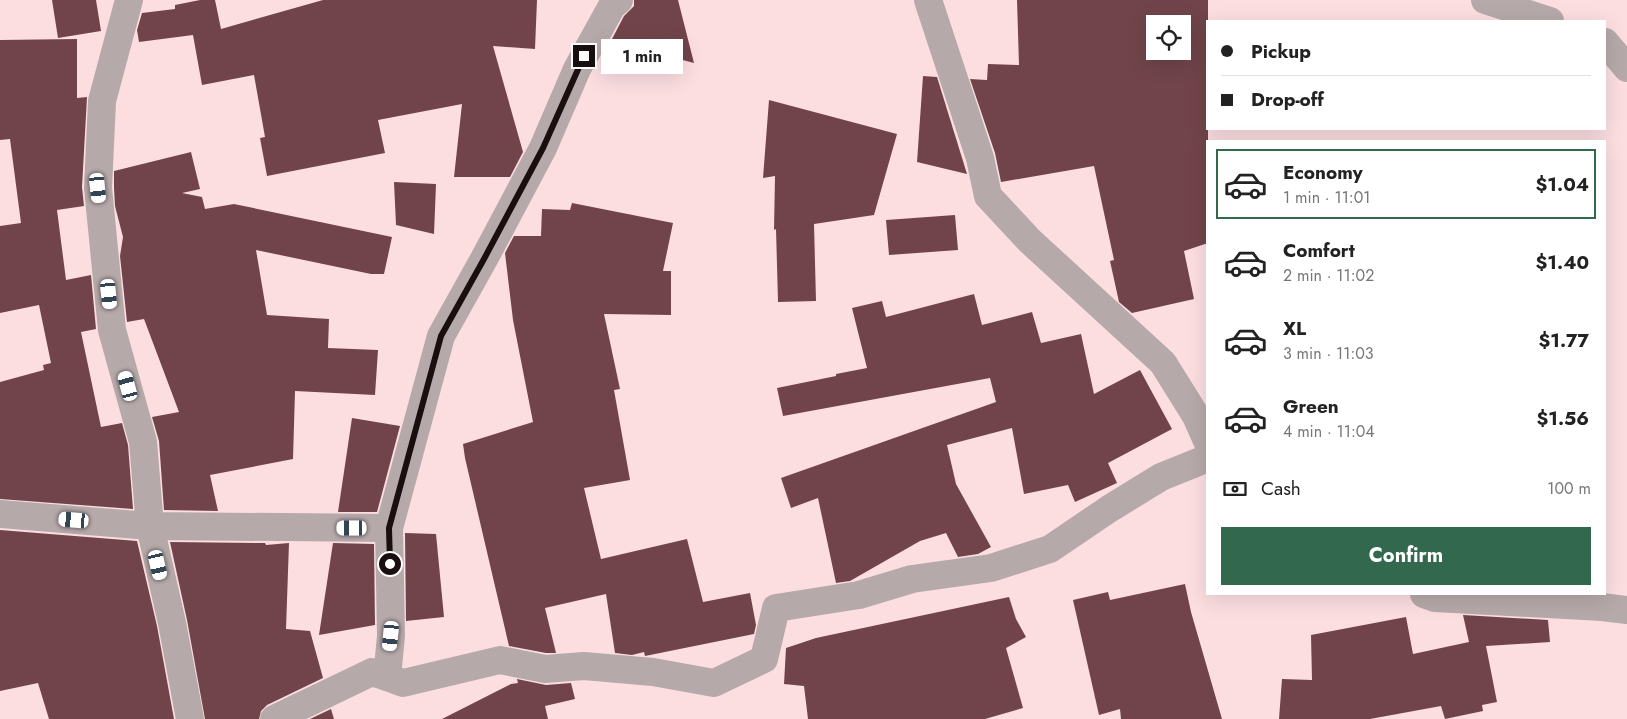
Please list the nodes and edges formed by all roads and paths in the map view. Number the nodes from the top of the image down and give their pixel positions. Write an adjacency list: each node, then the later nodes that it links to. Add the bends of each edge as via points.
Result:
1 (129, 0): 13 (street, via 102,101 98,188 112,330 143,442)
2 (928, 0): 10 (street, via 980,158 988,196 1030,241 1164,363)
3 (1485, 0): 5 (street)
4 (609, 2): 14 (street, via 543,148 441,336)
5 (1547, 20)
6 (1606, 42): 8 (street)
7 (1606, 43): 9 (street)
8 (1627, 49)
9 (1627, 68)
10 (1206, 438)
11 (1206, 459): 17 (street, via 1161,477 1050,549 991,568 912,580 859,595 776,608 764,659 714,682 584,666 545,669 500,660 403,683)
12 (0, 514): 13 (street)
13 (150, 526): 14 (street); 18 (street)
14 (389, 528): 17 (street, via 391,636)
15 (1427, 595): 16 (street)
16 (1627, 610)
17 (387, 677): 19 (street, via 372,672)
18 (190, 719)
19 (274, 719)

